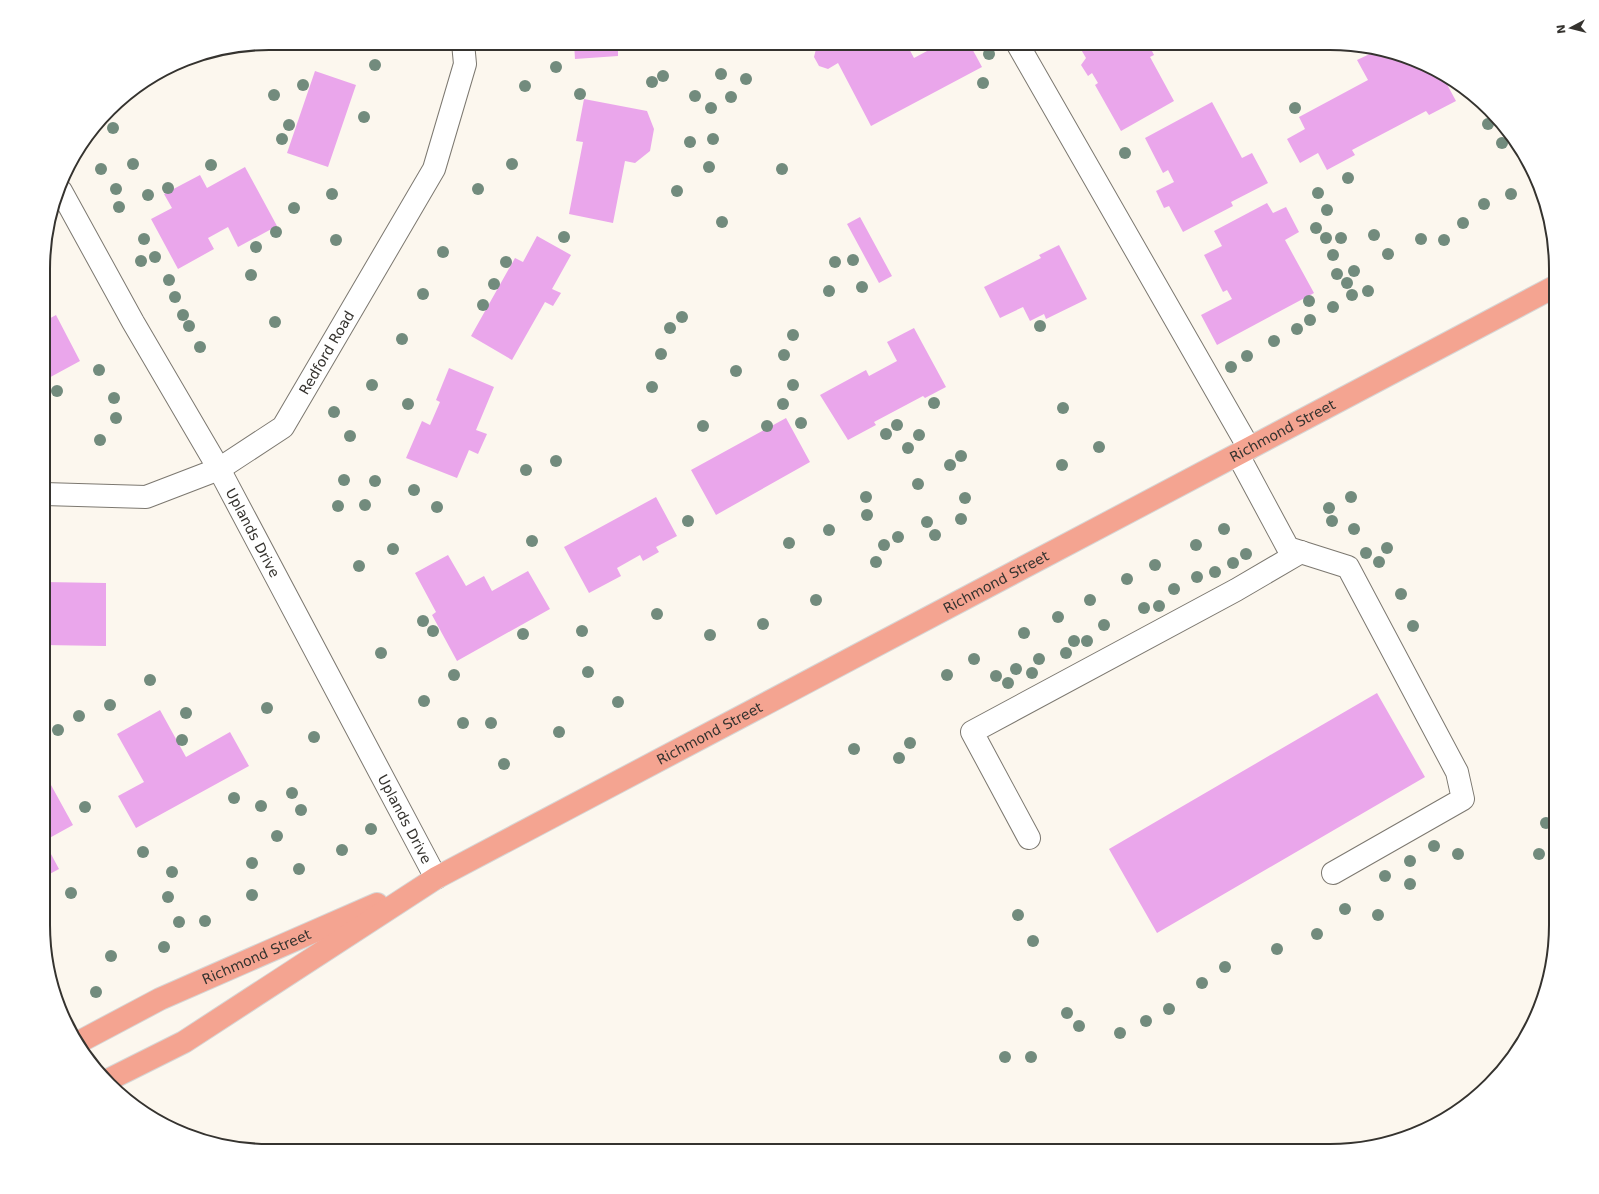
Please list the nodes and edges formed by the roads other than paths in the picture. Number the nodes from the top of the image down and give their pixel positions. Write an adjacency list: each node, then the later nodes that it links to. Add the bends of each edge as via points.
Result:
1 (463, 50): 6 (street, Redford Road, via 465,64 434,169 283,427)
2 (1021, 50): 5 (street)
3 (63, 195): 6 (street, Uplands Drive, via 133,322)
4 (1549, 290): 5 (main road, Richmond Street)
5 (1243, 452): 8 (street, via 1288,548); 11 (main road, Richmond Street)
6 (219, 469): 7 (street, Redford Road, via 146,497); 11 (street, Uplands Drive)
7 (50, 494)
8 (1301, 552): 9 (street, via 1236,590 972,732); 10 (street, via 1348,567 1458,772 1463,799)
9 (1029, 838)
10 (1333, 873)
11 (436, 878): 12 (main road, Richmond Street, via 160,999); 13 (main road, Richmond Street, via 184,1042)
12 (82, 1040)
13 (112, 1078)

